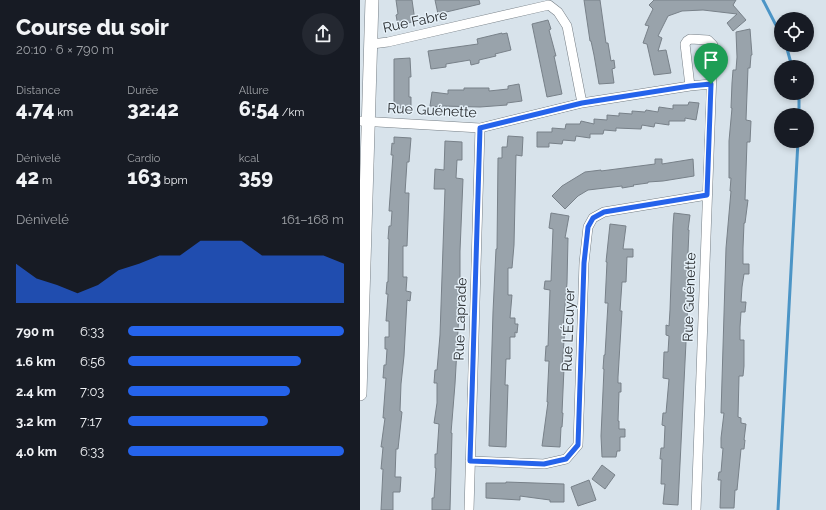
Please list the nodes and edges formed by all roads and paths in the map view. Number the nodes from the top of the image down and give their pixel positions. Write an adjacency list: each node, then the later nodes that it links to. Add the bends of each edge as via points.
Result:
1 (372, 0): 2 (street)
2 (372, 44): 5 (street, Rue Fabre, via 549,5 558,12 567,26); 6 (street)
3 (711, 84): 4 (street, Rue Guénette); 4 (street, Rue Guénette, via 714,45 708,40 690,40 685,44); 8 (street, Rue Guénette)
4 (690, 86): 5 (street, Rue Guénette)
5 (582, 103): 7 (street, Rue Guénette)
6 (364, 121): 7 (street, Rue Guénette); 9 (street)
7 (480, 128): 10 (street, Rue Laprade)
8 (707, 195): 10 (street, Rue L'Écuyer, via 604,212 593,218 588,227 584,263 578,445 566,459 544,464); 12 (street, Rue Guénette)
9 (360, 394)
10 (470, 461): 11 (street, Rue Laprade)
11 (469, 510)
12 (696, 510)

